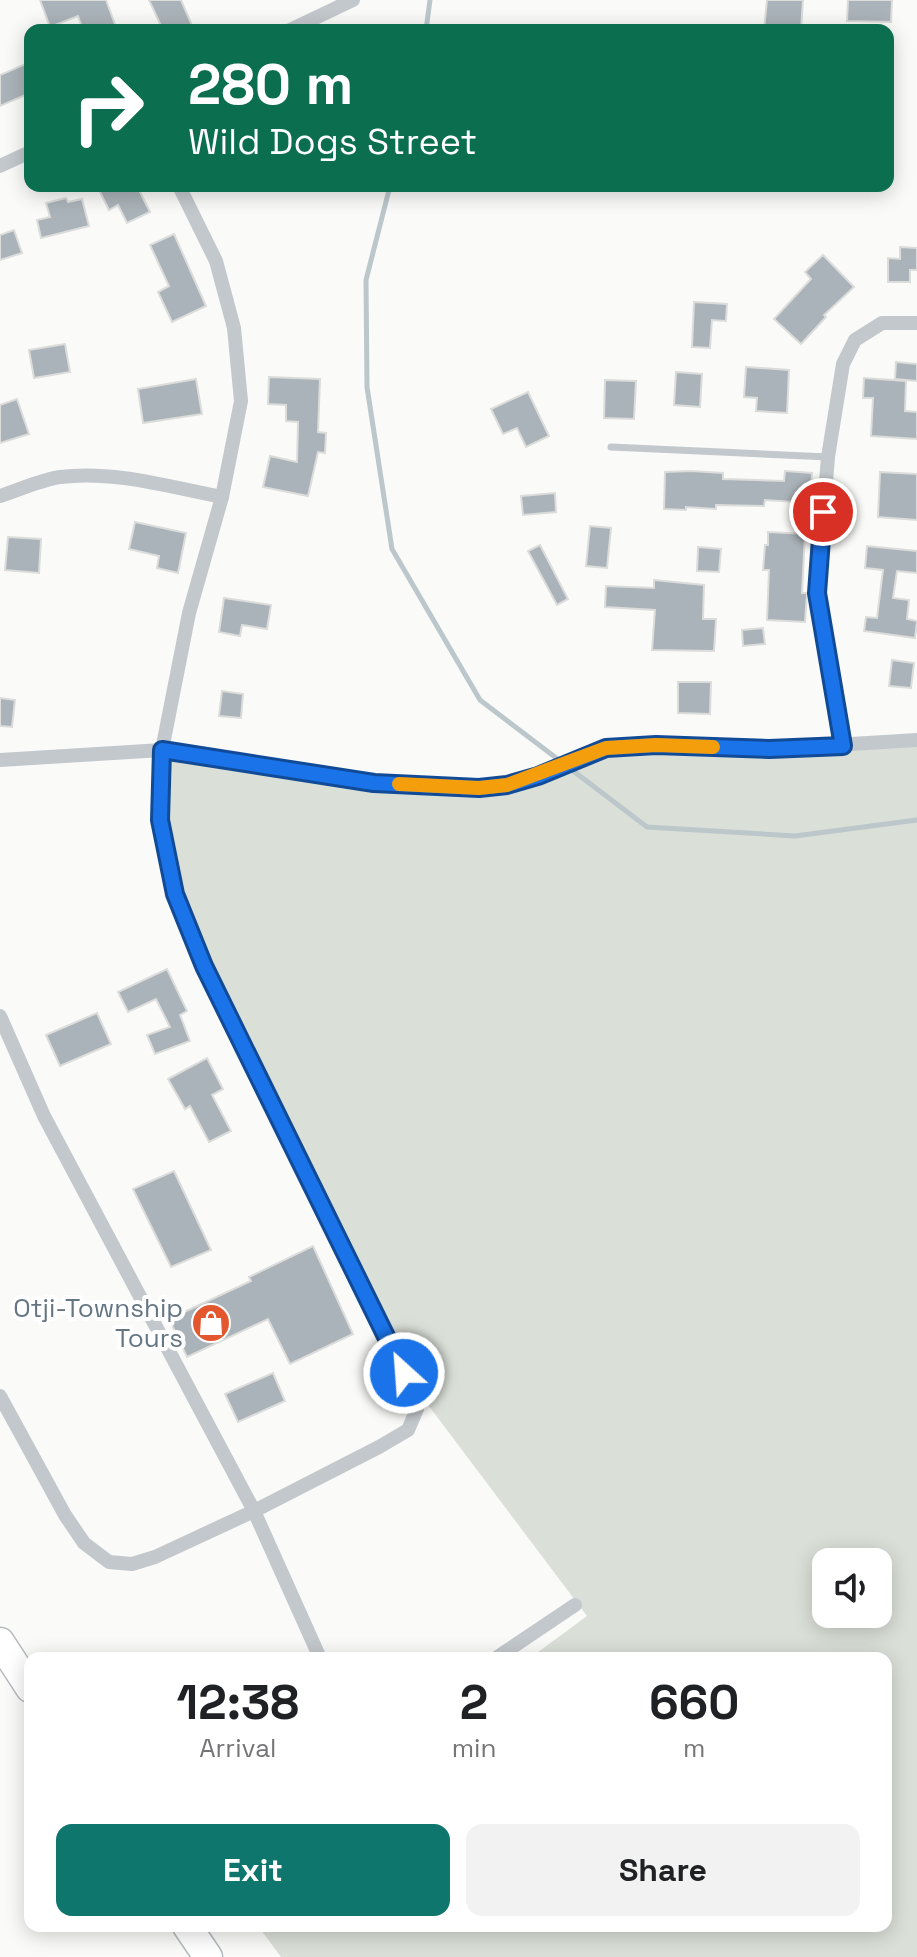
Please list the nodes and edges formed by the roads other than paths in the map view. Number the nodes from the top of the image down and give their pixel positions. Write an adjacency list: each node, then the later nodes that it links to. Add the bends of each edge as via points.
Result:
1 (353, 0): 2 (street)
2 (303, 24)
3 (24, 155): 4 (street)
4 (0, 166)
5 (182, 192): 10 (street, via 216,261 234,328 241,401)
6 (917, 323): 8 (street, via 882,323 855,340 843,364)
7 (611, 447): 8 (lane)
8 (828, 457): 12 (street, via 817,593)
9 (0, 496): 10 (street, via 59,477 99,477)
10 (222, 497): 13 (street, via 189,613)
11 (917, 740): 12 (street)
12 (843, 746): 13 (street, via 606,748 538,776 479,788 374,783)
13 (162, 750): 14 (street); 17 (street, via 160,820 175,894 204,966 417,1409 408,1430)
14 (0, 760)
15 (0, 1016): 17 (street, via 44,1116)
16 (0, 1396): 17 (street, via 84,1543 109,1562 132,1564 155,1557)
17 (254, 1511): 20 (street)
18 (575, 1605): 21 (street)
19 (0, 1642): 22 (highway)
20 (317, 1652)
21 (505, 1652)
22 (24, 1679)
23 (191, 1932): 24 (highway)
24 (208, 1957)

